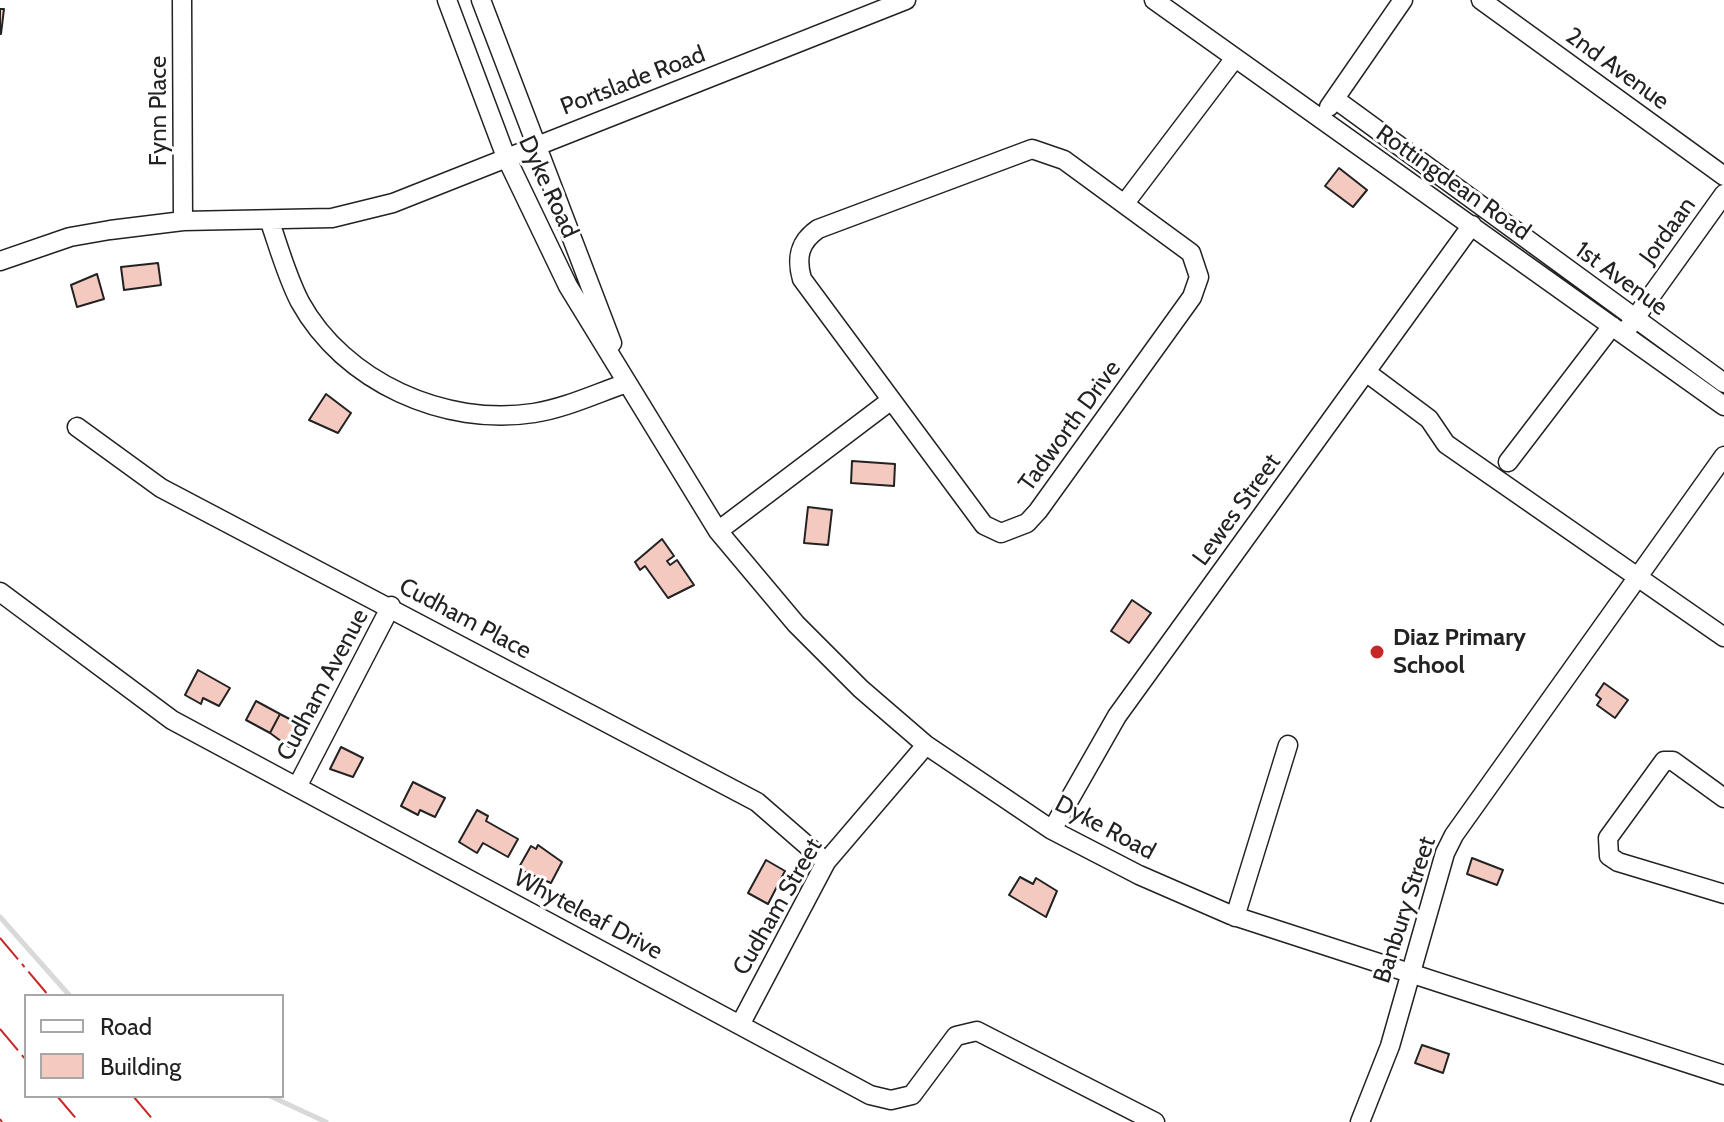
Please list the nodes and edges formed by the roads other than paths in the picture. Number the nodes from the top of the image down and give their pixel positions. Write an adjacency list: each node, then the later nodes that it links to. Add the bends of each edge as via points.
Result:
1 (182, 0): 16 (street, Fynn Place)
2 (447, 0): 12 (street, Dyke Road)
3 (481, 0): 11 (street, Dyke Road)
4 (906, 0): 11 (street, Portslade Road)
5 (1154, 0): 8 (street, Rottingdean Road)
6 (1403, 0): 9 (street)
7 (1481, 0): 13 (street, 2nd Avenue)
8 (1235, 58): 10 (street, Rottingdean Road); 15 (street)
9 (1335, 99): 10 (street); 20 (street, 1st Avenue)
10 (1319, 118): 18 (street, Rottingdean Road)
11 (538, 144): 12 (street, Portslade Road); 22 (street, Dyke Road)
12 (506, 157): 17 (street, Portslade Road, via 361,212); 22 (street, Dyke Road, via 568,286)
13 (1724, 176)
14 (1724, 194): 20 (street, Jordaan)
15 (1125, 203): 24 (street, Tadworth Drive, via 1064,160 1032,149 812,234 799,255 802,279); 24 (street, Tadworth Drive, via 1191,253 1198,286 1027,523 1001,533 984,525)
16 (183, 221): 17 (street, Portslade Road); 19 (street, Portslade Road, via 70,237)
17 (270, 222): 22 (street, via 300,301 323,334 360,370 405,395 456,411 530,414)
18 (1472, 225): 20 (street, Rottingdean Road); 21 (street, Lewes Street)
19 (4, 253)
20 (1623, 326): 23 (street, 1st Avenue); 25 (street, Rottingdean Road); 28 (street, Jordaan)
21 (1366, 372): 30 (street, via 1429,419 1446,444); 38 (street, Lewes Street, via 1117,716)
22 (627, 383): 29 (street, Dyke Road)
23 (1724, 383)
24 (890, 401): 29 (street)
25 (1724, 406)
26 (77, 427): 32 (street, Cudham Place, via 161,488)
27 (1724, 456): 30 (street, Banbury Street)
28 (1508, 462)
29 (718, 531): 34 (street, Dyke Road, via 796,624)
30 (1640, 576): 33 (street); 42 (street, Banbury Street, via 1465,815 1445,853)
31 (0, 592): 36 (street, Whyteleaf Drive, via 172,720)
32 (391, 606): 36 (street, Cudham Avenue); 39 (street, Cudham Place, via 757,802)
33 (1724, 637)
34 (926, 745): 38 (street, Dyke Road); 39 (street, Cudham Street)
35 (1288, 745): 41 (street)
36 (297, 787): 43 (street, Whyteleaf Drive)
37 (1724, 798): 40 (street, via 1673,761 1664,761 1607,842 1612,859)
38 (1052, 830): 41 (street, Dyke Road)
39 (826, 862): 43 (street, Cudham Street)
40 (1724, 894)
41 (1235, 917): 42 (street, Dyke Road)
42 (1410, 972): 44 (street, Dyke Road); 46 (street, Banbury Street, via 1390,1046)
43 (741, 1023): 45 (street, Whyteleaf Drive, via 870,1095 891,1100 918,1091 956,1036 977,1031)
44 (1724, 1075)
45 (1155, 1122)
46 (1360, 1122)

